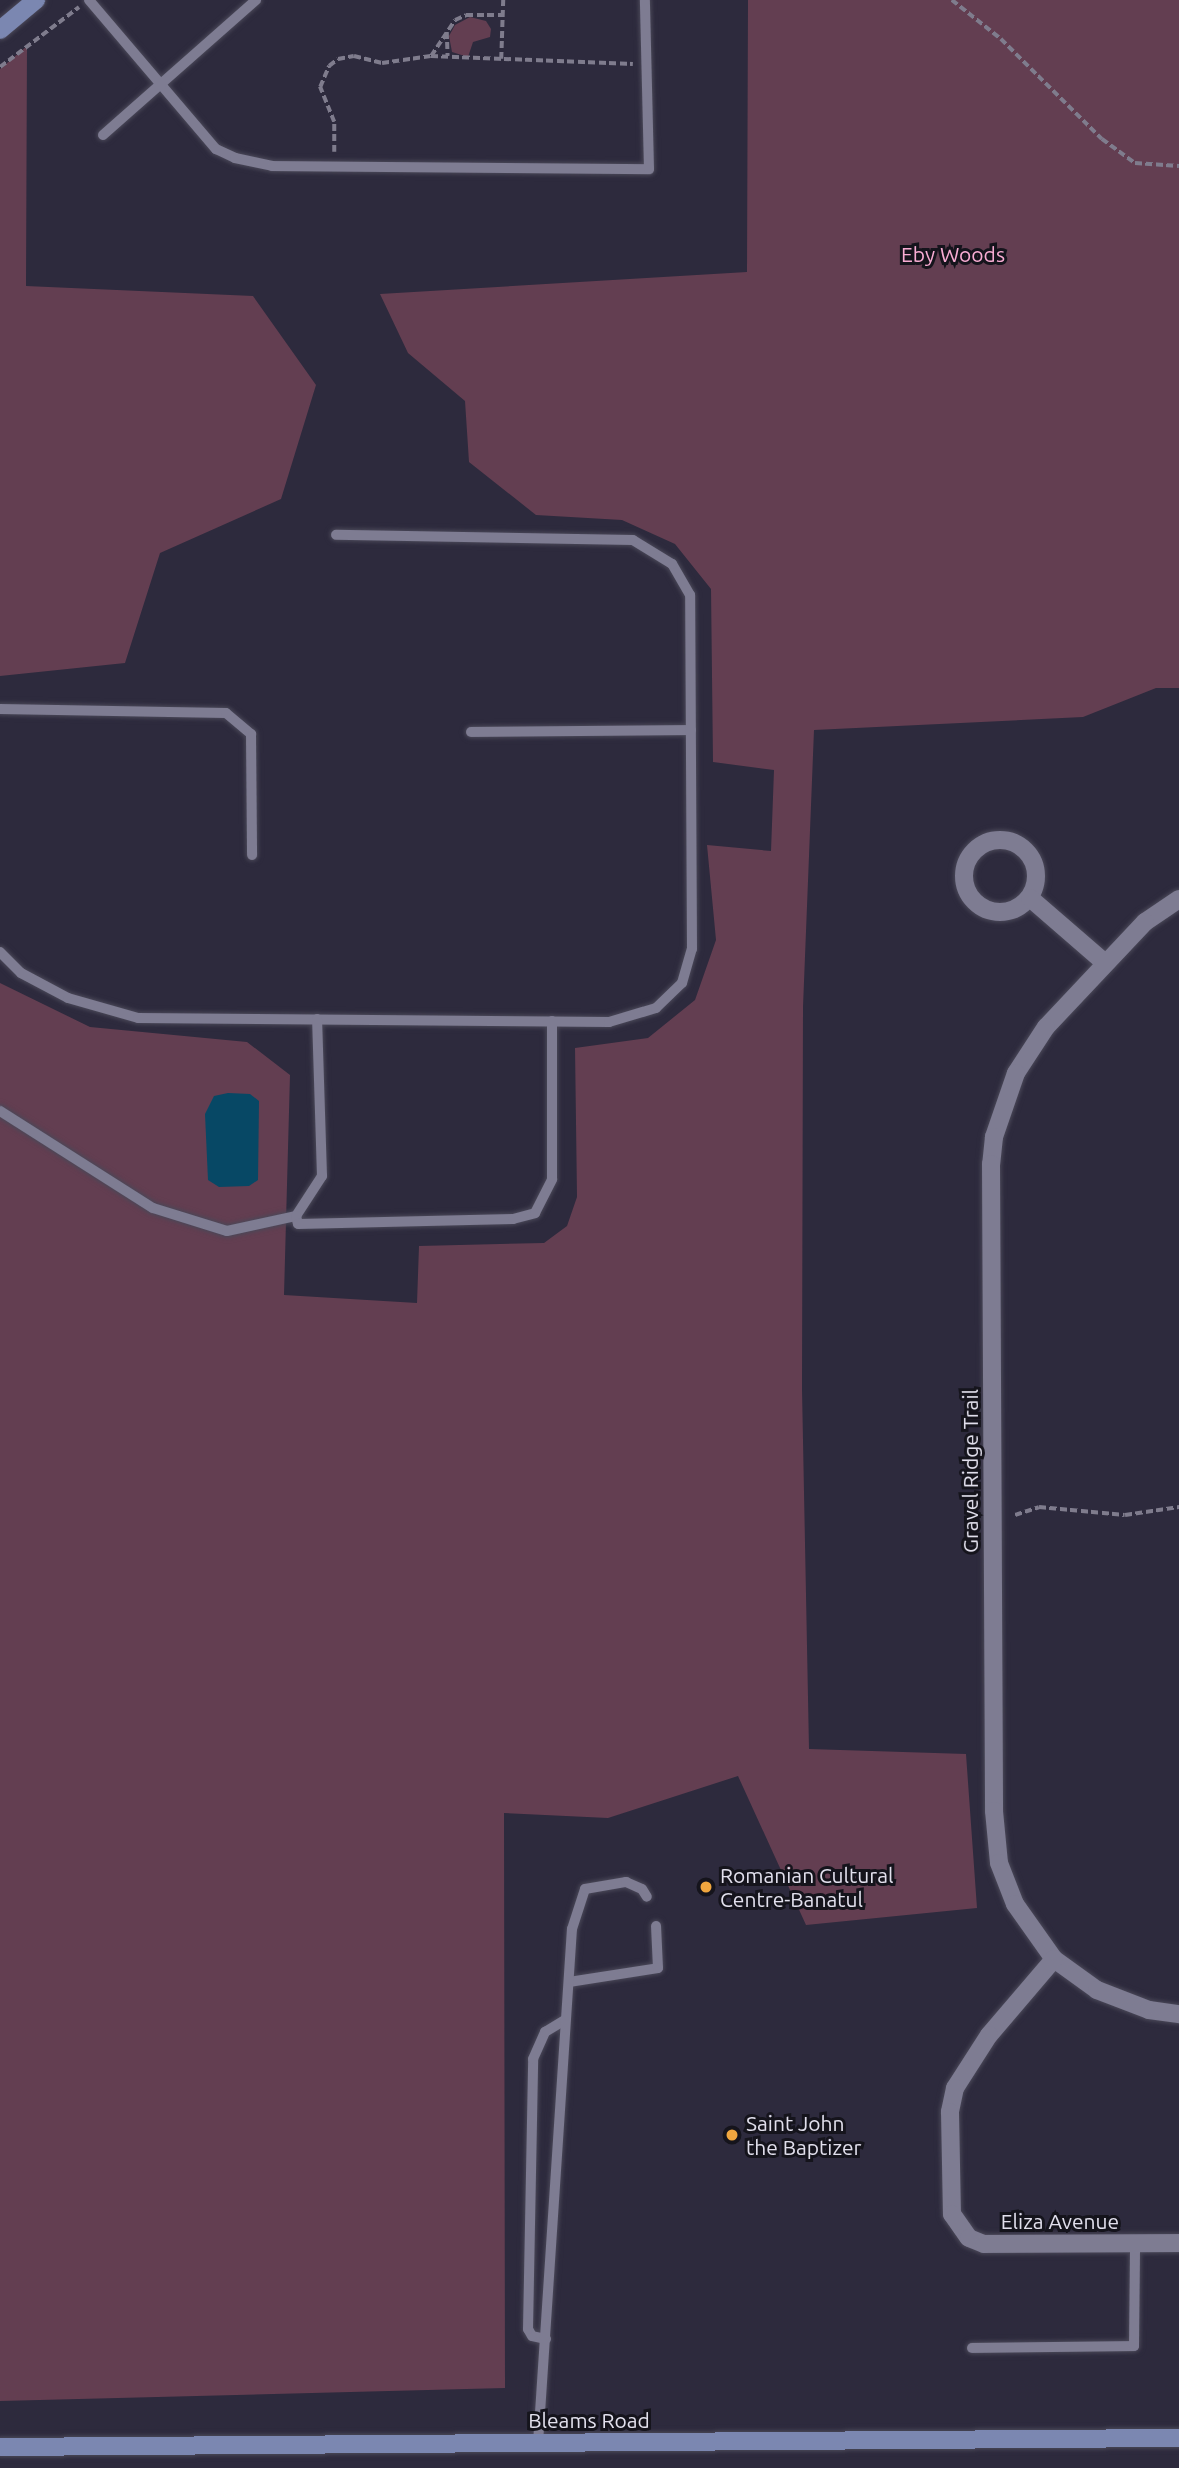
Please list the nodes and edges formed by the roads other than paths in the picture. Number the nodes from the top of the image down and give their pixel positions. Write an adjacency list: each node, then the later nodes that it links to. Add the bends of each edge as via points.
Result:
1 (36, 0): 5 (main road)
2 (89, 0): 6 (lane)
3 (256, 0): 6 (lane)
4 (645, 0): 6 (lane, via 649,169 272,166 216,149)
5 (0, 30)
6 (159, 84): 7 (lane)
7 (103, 135)
8 (336, 536): 10 (lane, via 633,540 672,564 690,595)
9 (0, 709): 12 (lane, via 226,713 251,734)
10 (691, 730): 11 (lane); 18 (lane, via 692,949 682,984 656,1008 609,1022)
11 (471, 732)
12 (252, 855)
13 (1030, 898): 13 (street, via 1036,868 1023,848 997,840 985,843 968,860 964,871 968,893 987,911 1009,912); 16 (street)
14 (1179, 899): 16 (street, Gravel Ridge Trail, via 1145,922)
15 (0, 952): 17 (lane, via 21,973 68,998 138,1018)
16 (1104, 962): 23 (street, Gravel Ridge Trail, via 1046,1027 1016,1073 994,1137 991,1164 994,1811 999,1863 1011,1893)
17 (317, 1019): 18 (lane); 20 (lane, via 322,1176)
18 (552, 1021): 20 (lane, via 552,1180 536,1213 513,1219 298,1224)
19 (0, 1111): 20 (lane, via 153,1208 227,1231)
20 (296, 1216)
21 (647, 1897): 24 (lane, via 642,1889 626,1882 585,1889 572,1929)
22 (656, 1926): 24 (lane, via 658,1968)
23 (1054, 1959): 25 (street, Gravel Ridge Trail, via 1097,1990 1149,2010); 27 (street, Eliza Avenue, via 989,2035 955,2088 950,2112 951,2214 969,2238 984,2244)
24 (569, 1982): 26 (lane)
25 (1179, 2014)
26 (565, 2020): 29 (lane); 29 (lane, via 545,2032 533,2059 527,2329 532,2336)
27 (1135, 2243): 28 (street, Eliza Avenue); 30 (lane, via 1134,2346)
28 (1179, 2243)
29 (546, 2339): 32 (lane)
30 (972, 2348)
31 (1179, 2438): 32 (main road, Bleams Road)
32 (538, 2443): 33 (main road, Bleams Road)
33 (0, 2447)

